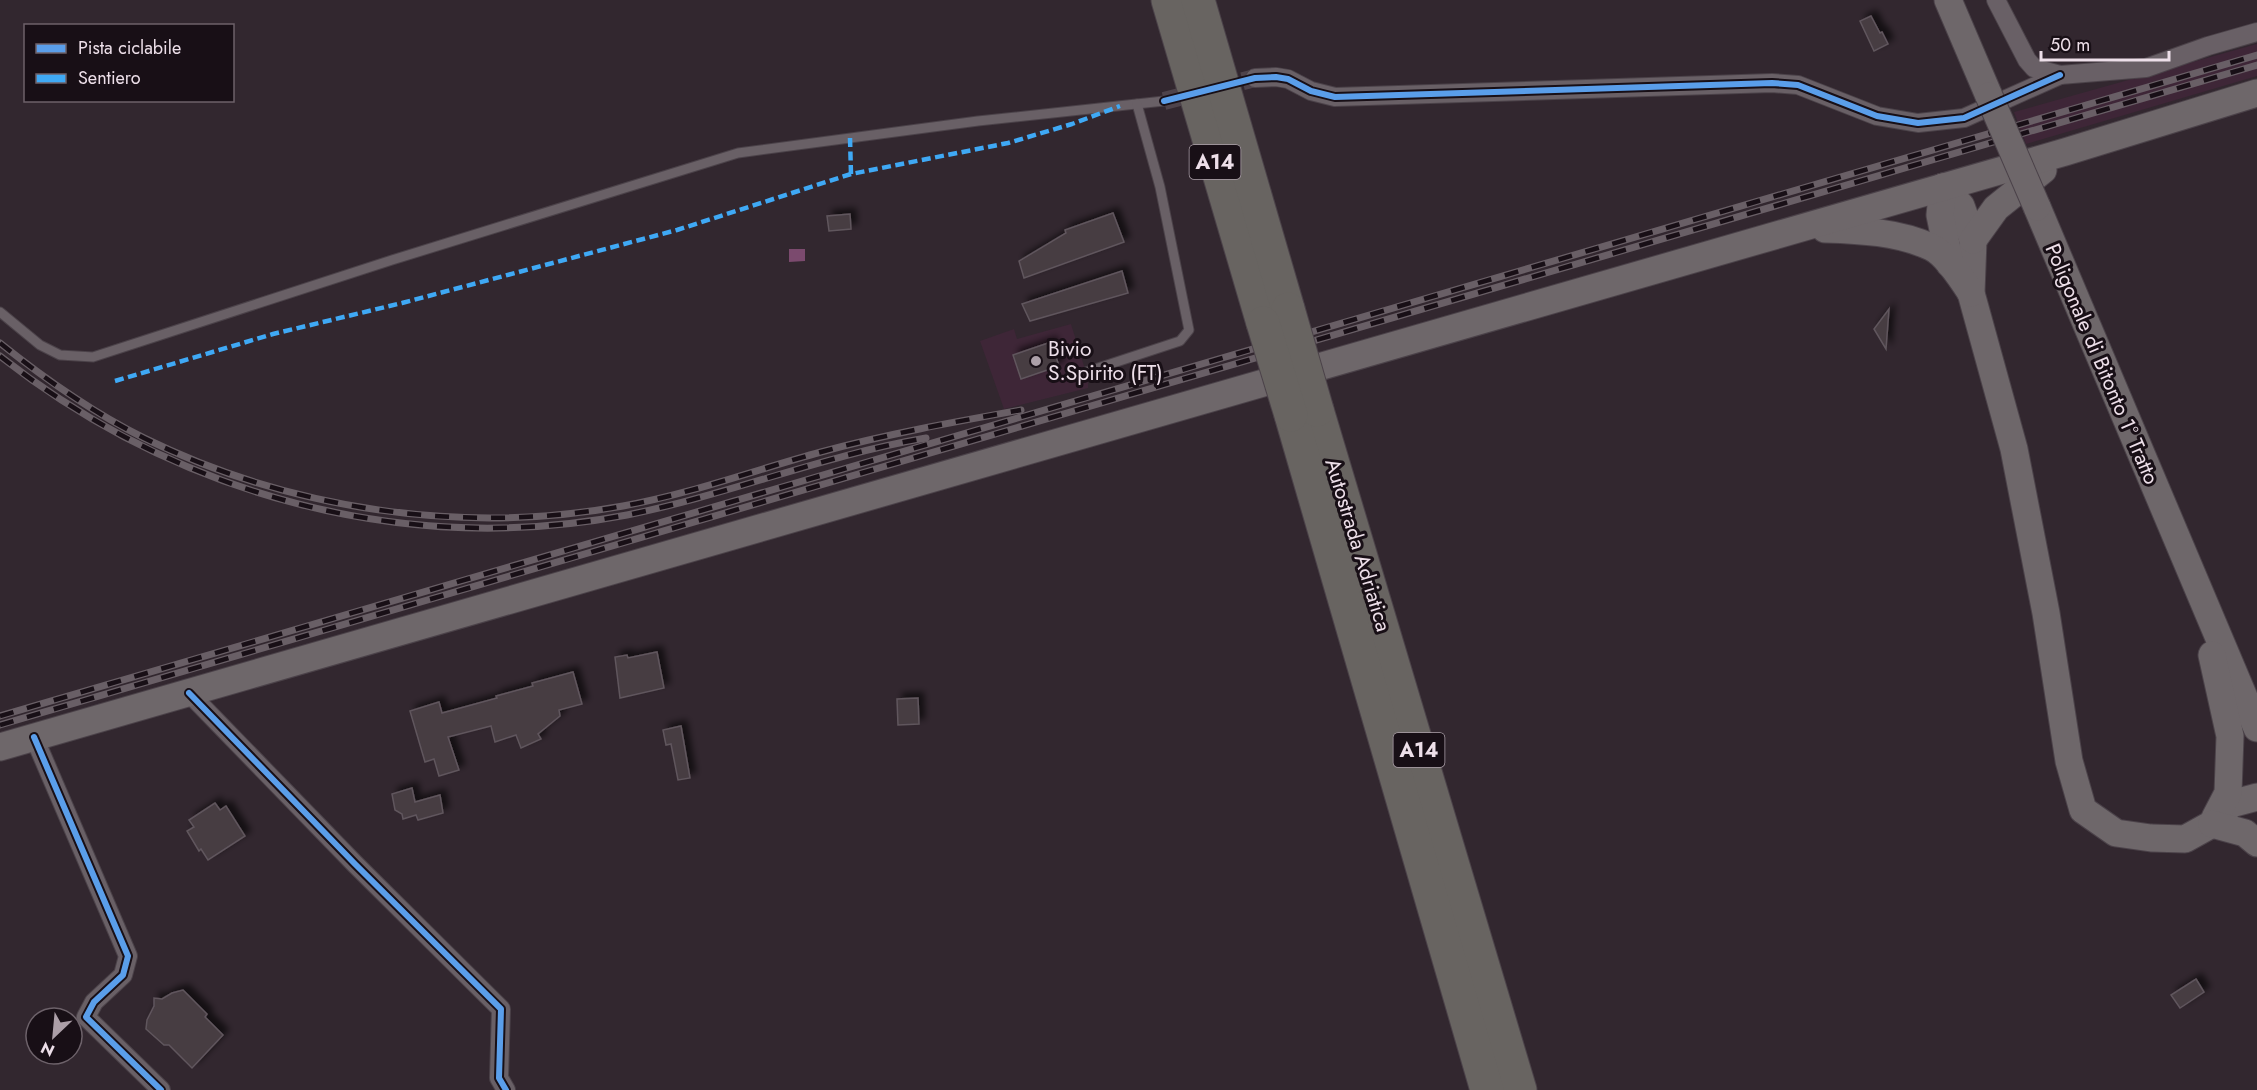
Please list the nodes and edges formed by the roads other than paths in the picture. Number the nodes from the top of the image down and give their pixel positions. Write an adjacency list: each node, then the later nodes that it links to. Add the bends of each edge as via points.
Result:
1 (1168, 0): 18 (highway, Autostrada Adriatica / A14)
2 (1198, 0): 18 (highway, Autostrada Adriatica / A14)
3 (1947, 0): 21 (main road, Poligonale di Bitonto 1° Tratto, bridge)
4 (1996, 0): 6 (street, via 2034,69)
5 (2257, 32): 6 (street, via 2146,68)
6 (2060, 75): 7 (street, via 1964,118 1918,123 1877,116 1798,86 1772,82 1335,97 1276,76)
7 (1255, 78)
8 (2257, 93): 11 (main road)
9 (1164, 101): 10 (lane)
10 (1137, 104): 17 (lane, via 978,120 738,153 93,357 60,355 40,345); 19 (lane, via 1160,187 1189,330 1180,341)
11 (2065, 152): 12 (main road); 14 (main road, via 1996,208)
12 (1943, 187): 13 (main road); 14 (main road, via 1961,206); 15 (main road, via 1941,215)
13 (1799, 228): 15 (main road, via 1876,231 1933,248); 22 (main road)
14 (1972, 240): 16 (main road)
15 (1950, 264): 16 (main road)
16 (1971, 293): 28 (main road, via 2014,449 2046,613 2069,761 2083,810 2116,833 2151,838 2185,839)
17 (0, 312)
18 (1275, 316): 20 (highway, Autostrada Adriatica / A14, bridge)
19 (1086, 372)
20 (1304, 413): 32 (highway, Autostrada Adriatica / A14); 33 (highway, Autostrada Adriatica / A14)
21 (2196, 588): 23 (main road, Poligonale di Bitonto 1° Tratto); 28 (main road, via 2230,736 2228,793)
22 (189, 693): 24 (main road); 31 (street, via 501,1009 499,1078)
23 (2257, 728)
24 (34, 737): 25 (main road); 30 (street, via 128,956 123,975 94,1002 86,1017)
25 (0, 747)
26 (2257, 797): 28 (main road, via 2231,804)
27 (2257, 818): 28 (main road)
28 (2212, 824): 29 (main road, via 2245,833)
29 (2257, 843)
30 (161, 1090)
31 (506, 1090)
32 (1487, 1090)
33 (1520, 1090)

